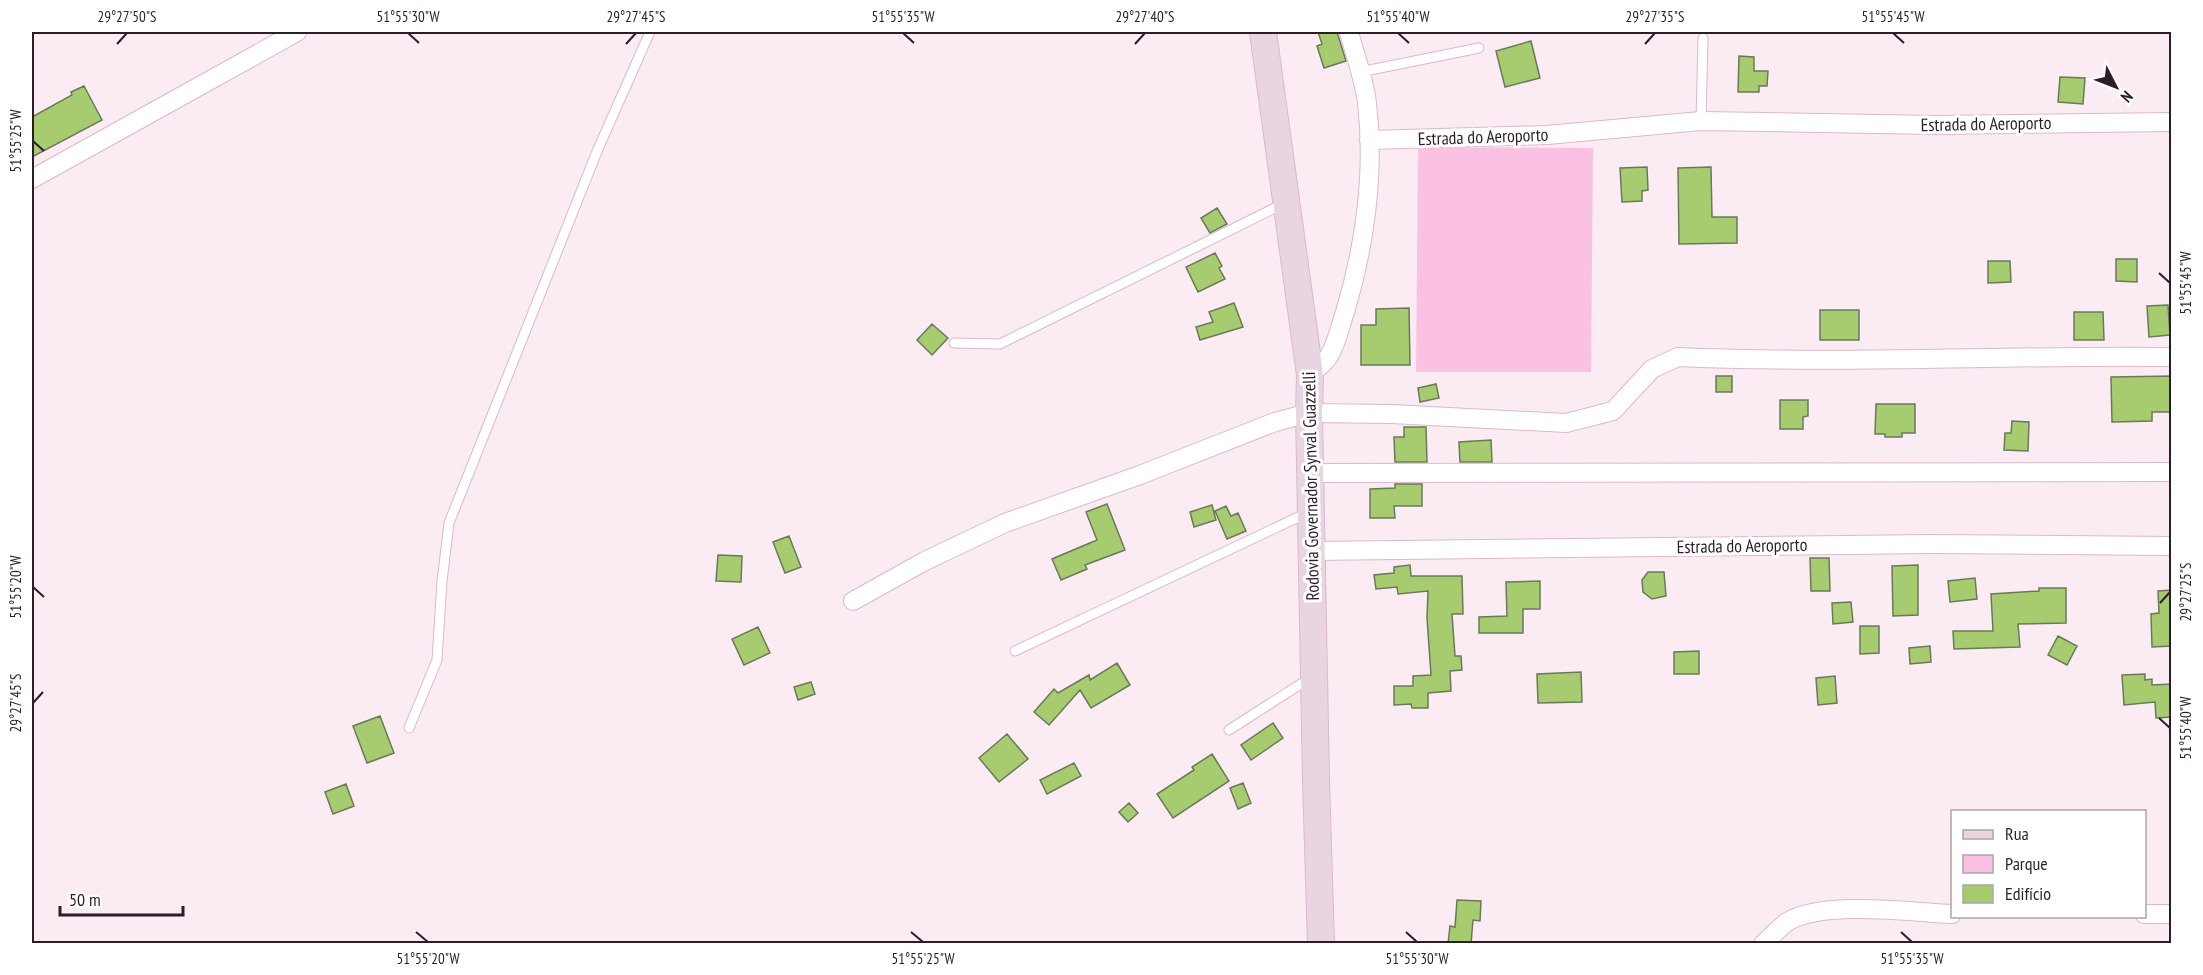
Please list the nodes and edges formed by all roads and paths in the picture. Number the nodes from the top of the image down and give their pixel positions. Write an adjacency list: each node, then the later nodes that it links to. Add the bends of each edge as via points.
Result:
1 (297, 32): 11 (street)
2 (650, 32): 25 (lane, via 598,149 449,523 436,660)
3 (1263, 32): 12 (main road, Rodovia Governador Synval Guazzelli)
4 (1349, 32): 7 (street)
5 (1703, 38): 8 (lane)
6 (1479, 48): 7 (lane)
7 (1360, 72): 10 (street, via 1367,102)
8 (1701, 121): 9 (street, Estrada do Aeroporto, via 1936,125); 10 (street, Estrada do Aeroporto, via 1546,135)
9 (2172, 122)
10 (1369, 140): 15 (street, via 1363,238 1351,292 1329,357)
11 (32, 178)
12 (1287, 202): 13 (lane, via 1000,344); 15 (main road, Rodovia Governador Synval Guazzelli)
13 (954, 343)
14 (2172, 357): 16 (street, via 1678,357 1652,369 1613,411 1566,423)
15 (1310, 375): 16 (main road, Rodovia Governador Synval Guazzelli)
16 (1309, 413): 18 (main road, Rodovia Governador Synval Guazzelli); 22 (street, via 1275,422 1140,476 1005,523)
17 (2172, 472): 18 (street)
18 (1310, 473): 19 (main road, Rodovia Governador Synval Guazzelli)
19 (1311, 511): 21 (main road, Rodovia Governador Synval Guazzelli); 23 (lane)
20 (2172, 546): 21 (street, Estrada do Aeroporto, via 1931,544)
21 (1312, 550): 24 (main road, Rodovia Governador Synval Guazzelli)
22 (853, 601)
23 (1015, 651)
24 (1314, 675): 26 (lane); 30 (main road, Rodovia Governador Synval Guazzelli)
25 (409, 728)
26 (1229, 730)
27 (1951, 914): 31 (street, via 1821,911 1788,922)
28 (2146, 914): 29 (street)
29 (2172, 914)
30 (1321, 944)
31 (1763, 944)

